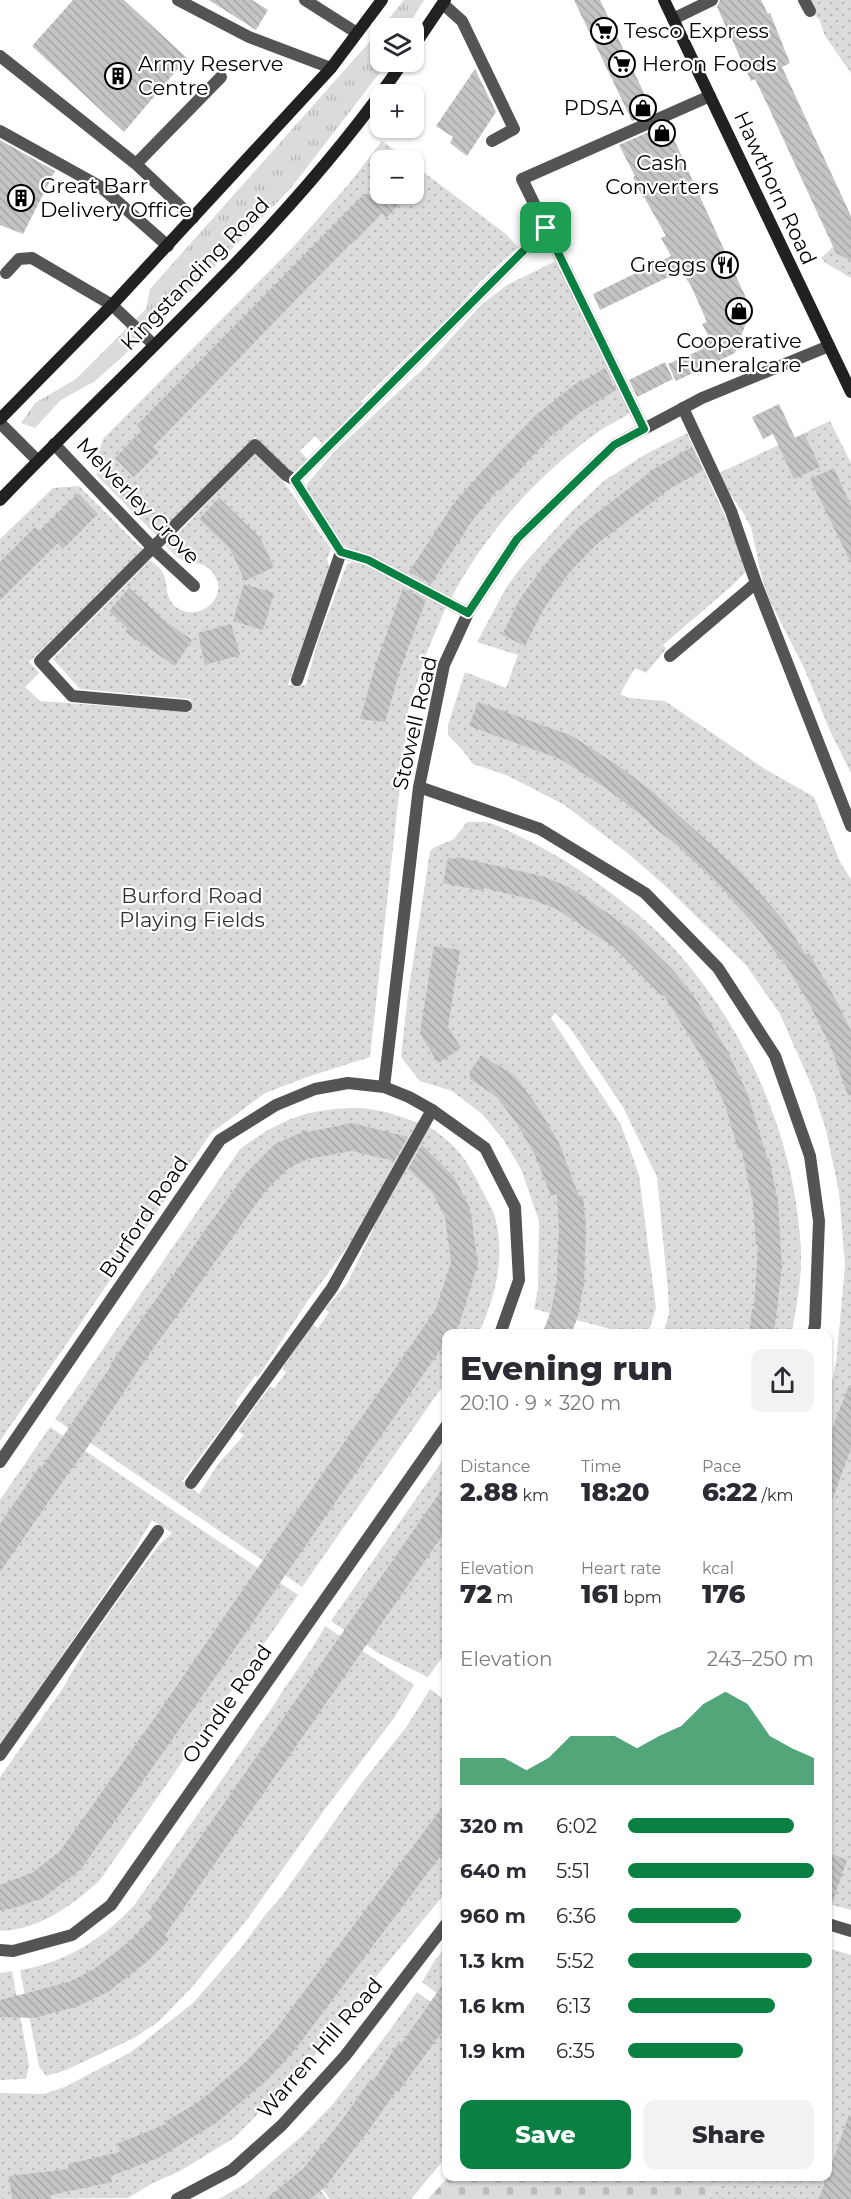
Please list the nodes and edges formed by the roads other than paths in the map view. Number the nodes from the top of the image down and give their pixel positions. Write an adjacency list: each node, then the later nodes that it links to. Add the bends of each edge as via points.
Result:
1 (178, 0): 11 (street, via 249,37)
2 (305, 0): 9 (street)
3 (382, 0): 9 (main road, Kingstanding Road)
4 (664, 0): 7 (main road, Hawthorn Road)
5 (712, 0): 7 (street)
6 (444, 2): 8 (main road); 16 (street, via 462,21 514,129)
7 (673, 18): 14 (main road, Hawthorn Road)
8 (424, 31)
9 (357, 33): 11 (main road, Kingstanding Road)
10 (0, 56): 17 (street)
11 (331, 68): 18 (main road, Kingstanding Road)
12 (396, 72): 23 (main road, Kingstanding Road, via 272,227)
13 (221, 77): 17 (street)
14 (710, 96): 19 (street, via 522,179); 24 (main road, Hawthorn Road)
15 (0, 131): 20 (street, via 101,187)
16 (492, 141)
17 (136, 164): 18 (street)
18 (193, 218): 20 (main road, Kingstanding Road)
19 (546, 228): 28 (street); 31 (street)
20 (168, 246): 22 (main road, Kingstanding Road)
21 (6, 273): 22 (street, via 19,259 32,258)
22 (112, 305): 23 (street); 27 (main road, Kingstanding Road)
23 (154, 345): 29 (main road, Kingstanding Road)
24 (829, 346): 25 (main road, Hawthorn Road); 26 (street, Stowell Road)
25 (851, 392)
26 (683, 408): 28 (street, Stowell Road); 35 (street, via 731,511)
27 (0, 421): 30 (street)
28 (644, 429): 37 (street, Stowell Road, via 614,445 517,539)
29 (54, 444): 30 (main road, Kingstanding Road); 33 (street, Melverley Grove)
30 (38, 461): 32 (main road, Kingstanding Road)
31 (295, 480): 33 (street, via 255,445); 34 (street)
32 (0, 500)
33 (154, 549): 36 (street, Melverley Grove); 40 (street, via 40,662 72,696)
34 (341, 552): 37 (street, via 368,560); 39 (street)
35 (756, 583): 38 (street); 42 (street)
36 (194, 586)
37 (468, 613): 41 (street, Stowell Road, via 444,665)
38 (670, 657)
39 (297, 680)
40 (186, 706)
41 (418, 787): 43 (street, Stowell Road); 46 (street, via 540,829 645,893 718,968 775,1056 810,1156 819,1221)
42 (851, 826)
43 (384, 1087): 44 (street); 48 (street, Burford Road, via 348,1083 315,1089 276,1105 220,1140)
44 (432, 1110): 45 (street, via 485,1148 514,1207 519,1280); 49 (street, via 332,1288)
45 (502, 1329)
46 (814, 1329)
47 (442, 1432): 55 (street, Oundle Road, via 111,1905 72,1935 13,1951)
48 (0, 1462)
49 (191, 1483)
50 (158, 1531): 51 (street)
51 (0, 1755)
52 (832, 1925): 54 (street)
53 (442, 1930): 56 (street, Warren Hill Road, via 345,2056 282,2125 232,2170)
54 (851, 1931)
55 (0, 1950)
56 (177, 2199)

